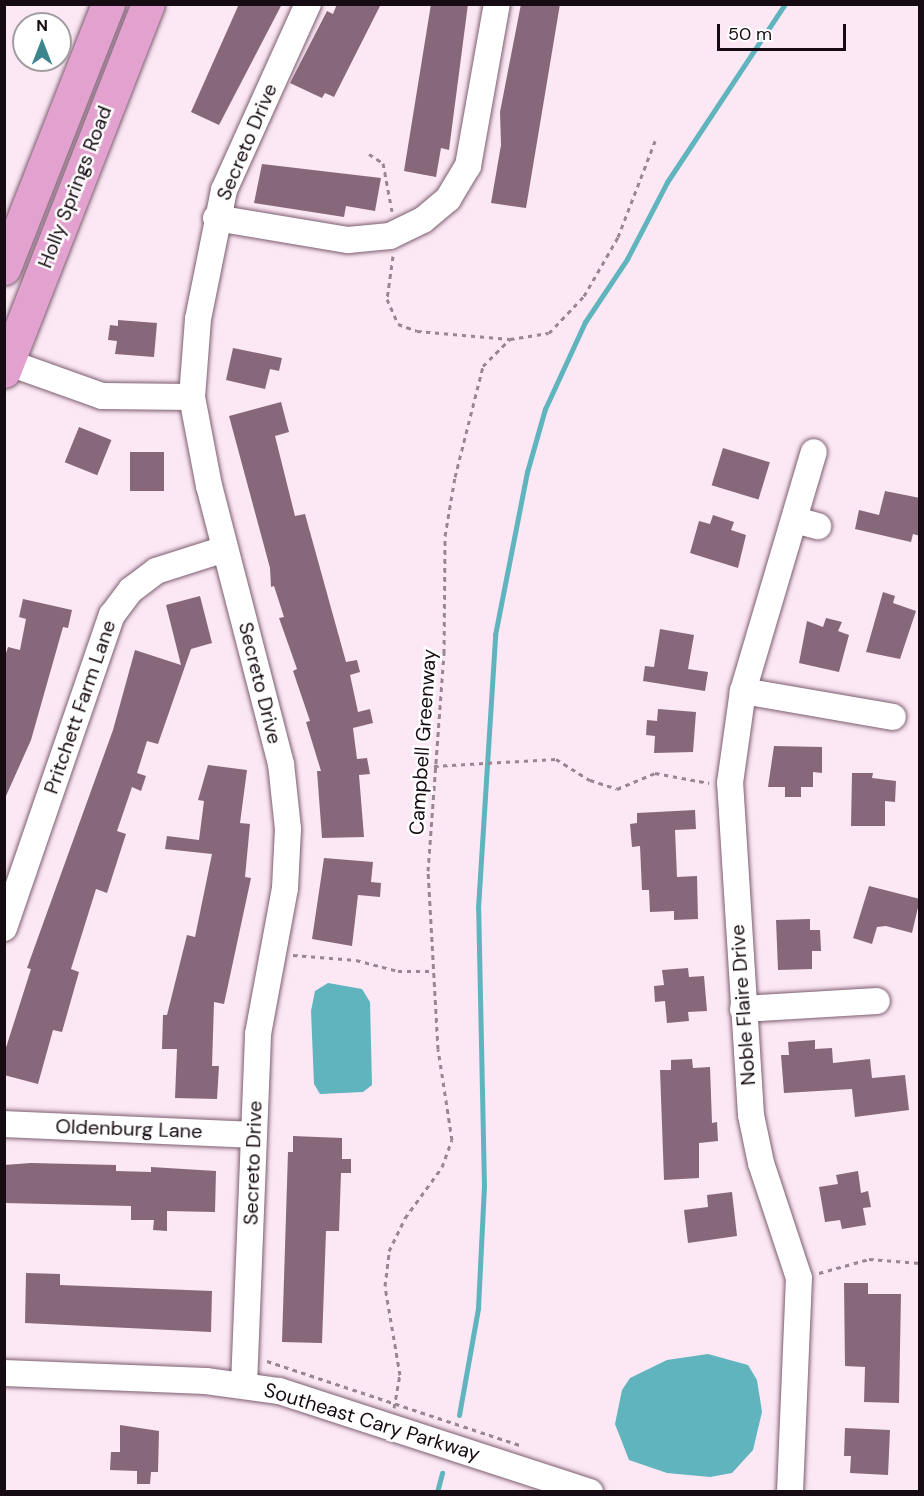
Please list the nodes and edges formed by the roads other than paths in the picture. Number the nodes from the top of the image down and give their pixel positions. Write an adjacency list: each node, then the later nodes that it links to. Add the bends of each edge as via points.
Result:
1 (108, 4): 6 (main road, Holly Springs Road)
2 (148, 4): 7 (main road, Holly Springs Road)
3 (308, 4): 5 (street, Secreto Drive, via 233,165)
4 (497, 4): 5 (street, via 468,166 448,199 423,220 390,236 348,240)
5 (216, 218): 8 (street, Secreto Drive, via 198,319)
6 (4, 268)
7 (6, 365): 8 (street, via 102,396)
8 (192, 397): 10 (street, Secreto Drive)
9 (814, 452): 11 (street, Noble Flaire Drive, via 806,523)
10 (225, 549): 13 (street, Pritchett Farm Lane, via 149,576 112,615); 17 (street, Secreto Drive, via 281,764 288,829 285,888 260,1009)
11 (743, 691): 12 (street); 15 (street, Noble Flaire Drive, via 734,738 730,800)
12 (893, 717)
13 (4, 928)
14 (876, 1001): 15 (street)
15 (743, 1009): 21 (street, Noble Flaire Drive, via 755,1139 799,1278)
16 (4, 1124): 17 (street, Oldenburg Lane)
17 (254, 1135): 19 (street, Secreto Drive)
18 (4, 1373): 19 (street, Southeast Cary Parkway)
19 (244, 1385): 20 (street, Southeast Cary Parkway, via 324,1403)
20 (590, 1491)
21 (790, 1491)

